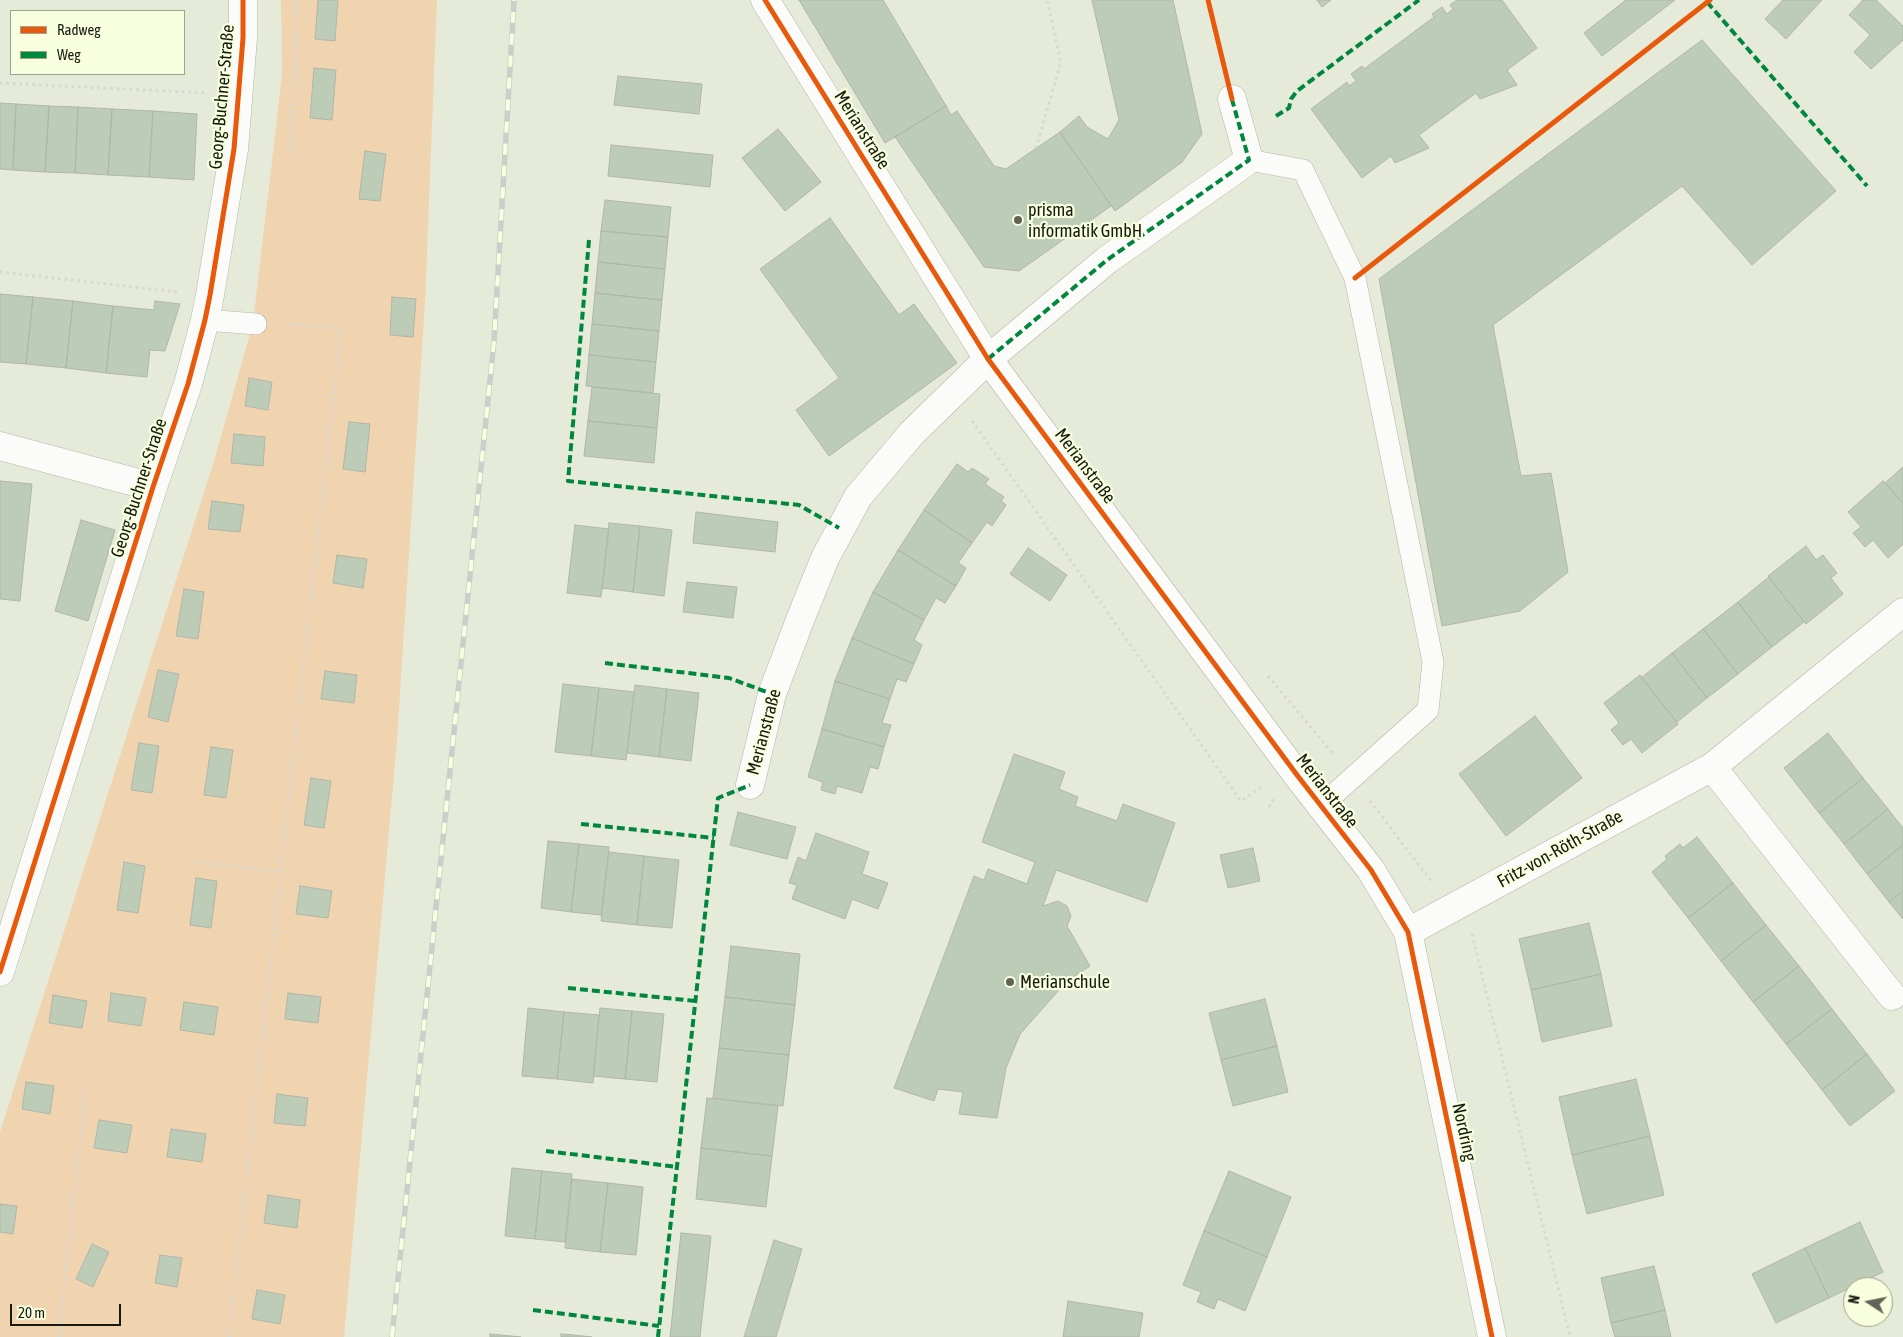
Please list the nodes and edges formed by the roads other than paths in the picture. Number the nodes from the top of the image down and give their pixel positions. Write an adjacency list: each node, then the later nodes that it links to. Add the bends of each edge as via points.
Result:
1 (243, 0): 5 (street, Georg-Buchner-Straße, via 234,149)
2 (765, 0): 7 (street, Merianstraße)
3 (1232, 99): 4 (street)
4 (1249, 160): 7 (street, Merianstraße, via 1107,260); 13 (lane, Merianstraße, via 1303,170 1355,278 1433,662 1428,710)
5 (208, 308): 6 (lane); 9 (street, Georg-Buchner-Straße, via 188,384)
6 (256, 324)
7 (988, 358): 12 (street, Merianstraße, via 906,440 858,497 839,528 772,694); 13 (street, Merianstraße)
8 (0, 446): 9 (street)
9 (153, 487): 15 (street, Georg-Buchner-Straße)
10 (1903, 612): 11 (street, Fritz-von-Röth-Straße)
11 (1712, 766): 14 (street, Fritz-von-Röth-Straße); 16 (street)
12 (750, 785)
13 (1322, 805): 14 (street, Merianstraße, via 1371,870)
14 (1408, 932): 17 (street, Nordring)
15 (0, 972)
16 (1892, 996)
17 (1492, 1337)

